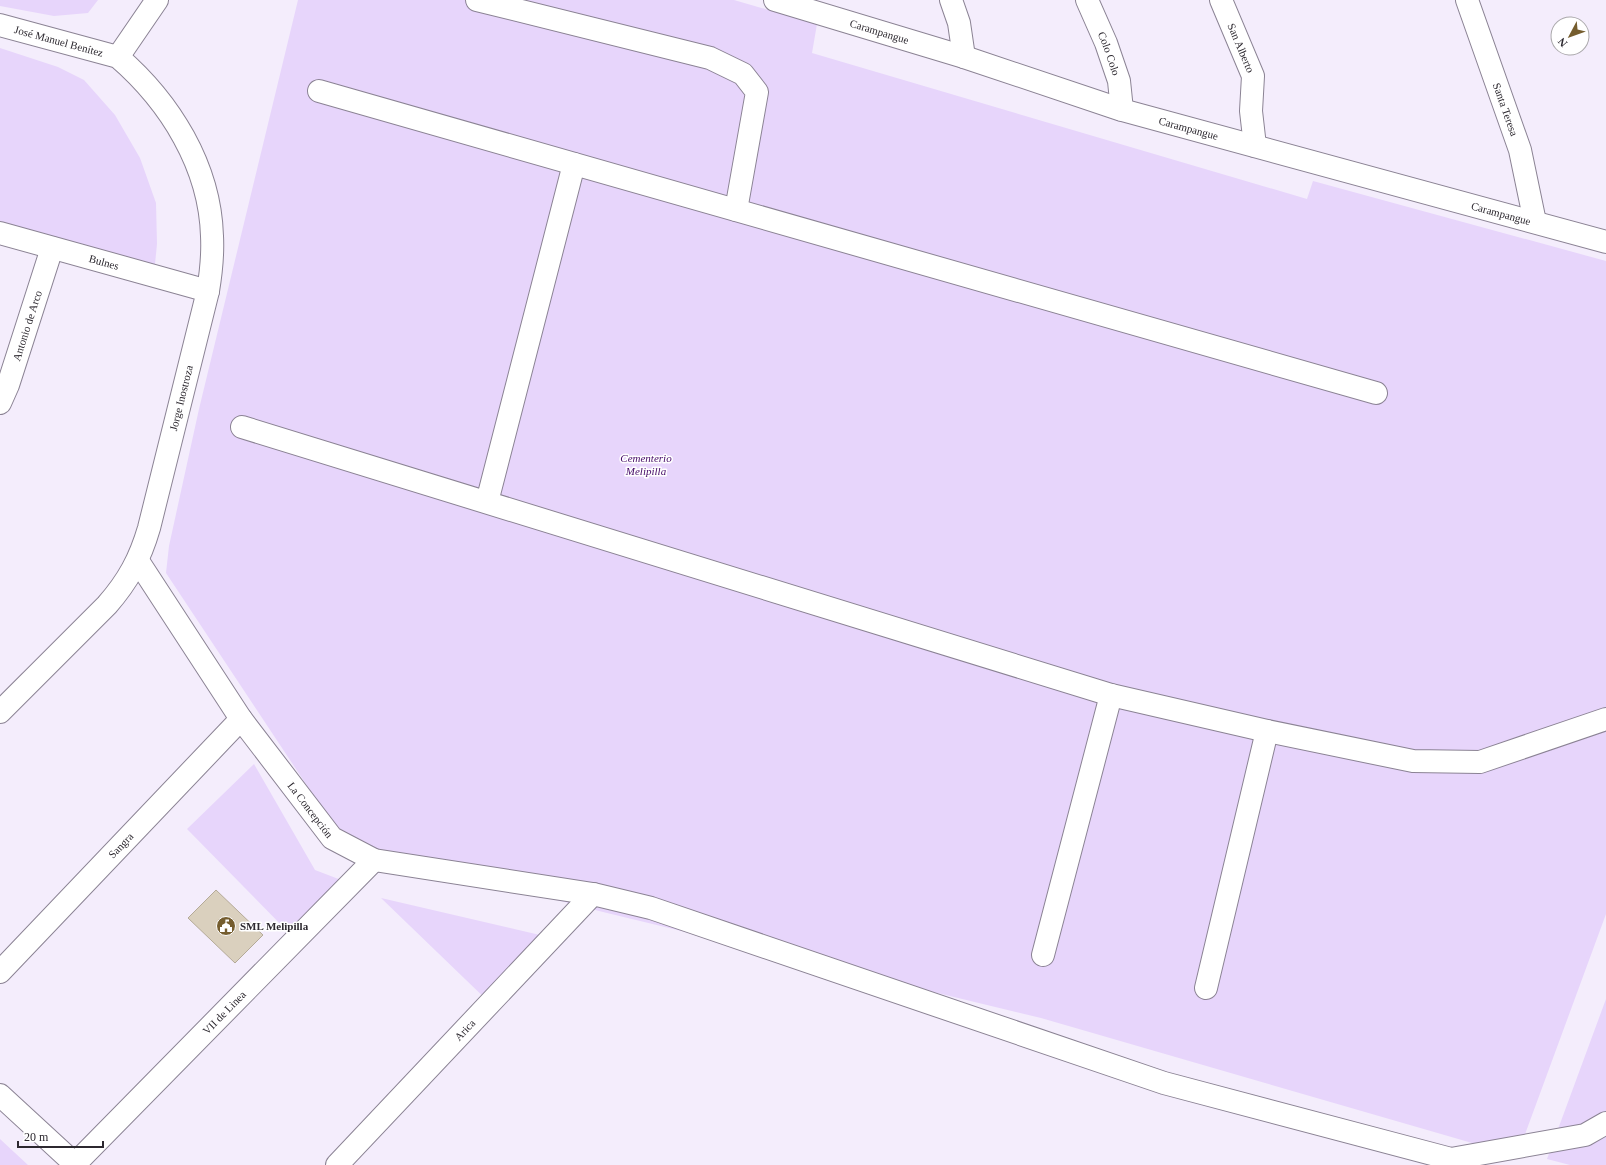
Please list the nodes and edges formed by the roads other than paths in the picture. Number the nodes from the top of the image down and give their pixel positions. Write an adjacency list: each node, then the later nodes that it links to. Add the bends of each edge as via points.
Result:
1 (157, 0): 9 (street)
2 (477, 0): 15 (street, via 710,58 743,74 757,92)
3 (775, 0): 10 (street, Carampangue)
4 (951, 0): 10 (street, via 959,23)
5 (1087, 0): 12 (street, Colo Colo, via 1119,80)
6 (1221, 0): 13 (street, San Alberto, via 1252,76 1251,110)
7 (1467, 0): 16 (street, Santa Teresa, via 1520,150)
8 (0, 25): 9 (street, José Manuel Benítez)
9 (118, 57): 20 (street, Jorge Inostroza, via 148,85 166,107 193,157 209,208 212,264)
10 (964, 57): 12 (street, Carampangue)
11 (319, 92): 14 (street)
12 (1122, 110): 13 (street, Carampangue)
13 (1256, 146): 16 (street, Carampangue)
14 (574, 164): 15 (street); 24 (street)
15 (736, 210): 21 (street)
16 (1535, 222): 18 (street, Carampangue)
17 (0, 233): 19 (street, Bulnes)
18 (1606, 242)
19 (52, 248): 20 (street, Bulnes); 22 (street, Antonio de Arco)
20 (208, 291): 25 (street, Jorge Inostroza, via 149,528)
21 (1376, 393)
22 (0, 403)
23 (242, 426): 24 (street)
24 (487, 502): 26 (street)
25 (138, 560): 27 (street, Jorge Inostroza, via 107,605); 28 (street, La Concepción)
26 (1111, 695): 30 (street); 33 (street)
27 (0, 712)
28 (241, 719): 31 (street, La Concepción, via 332,838); 34 (street, Sangra)
29 (1606, 719): 30 (street, via 1480,762 1413,761)
30 (1267, 731): 35 (street)
31 (374, 860): 32 (street, La Concepción); 38 (street, VII de Linea)
32 (593, 894): 37 (street, La Concepción, via 651,908 1164,1082 1451,1159 1585,1136); 39 (street, Arica)
33 (1043, 955)
34 (0, 972)
35 (1206, 988)
36 (0, 1095): 38 (street)
37 (1606, 1123)
38 (75, 1165)
39 (337, 1165)

